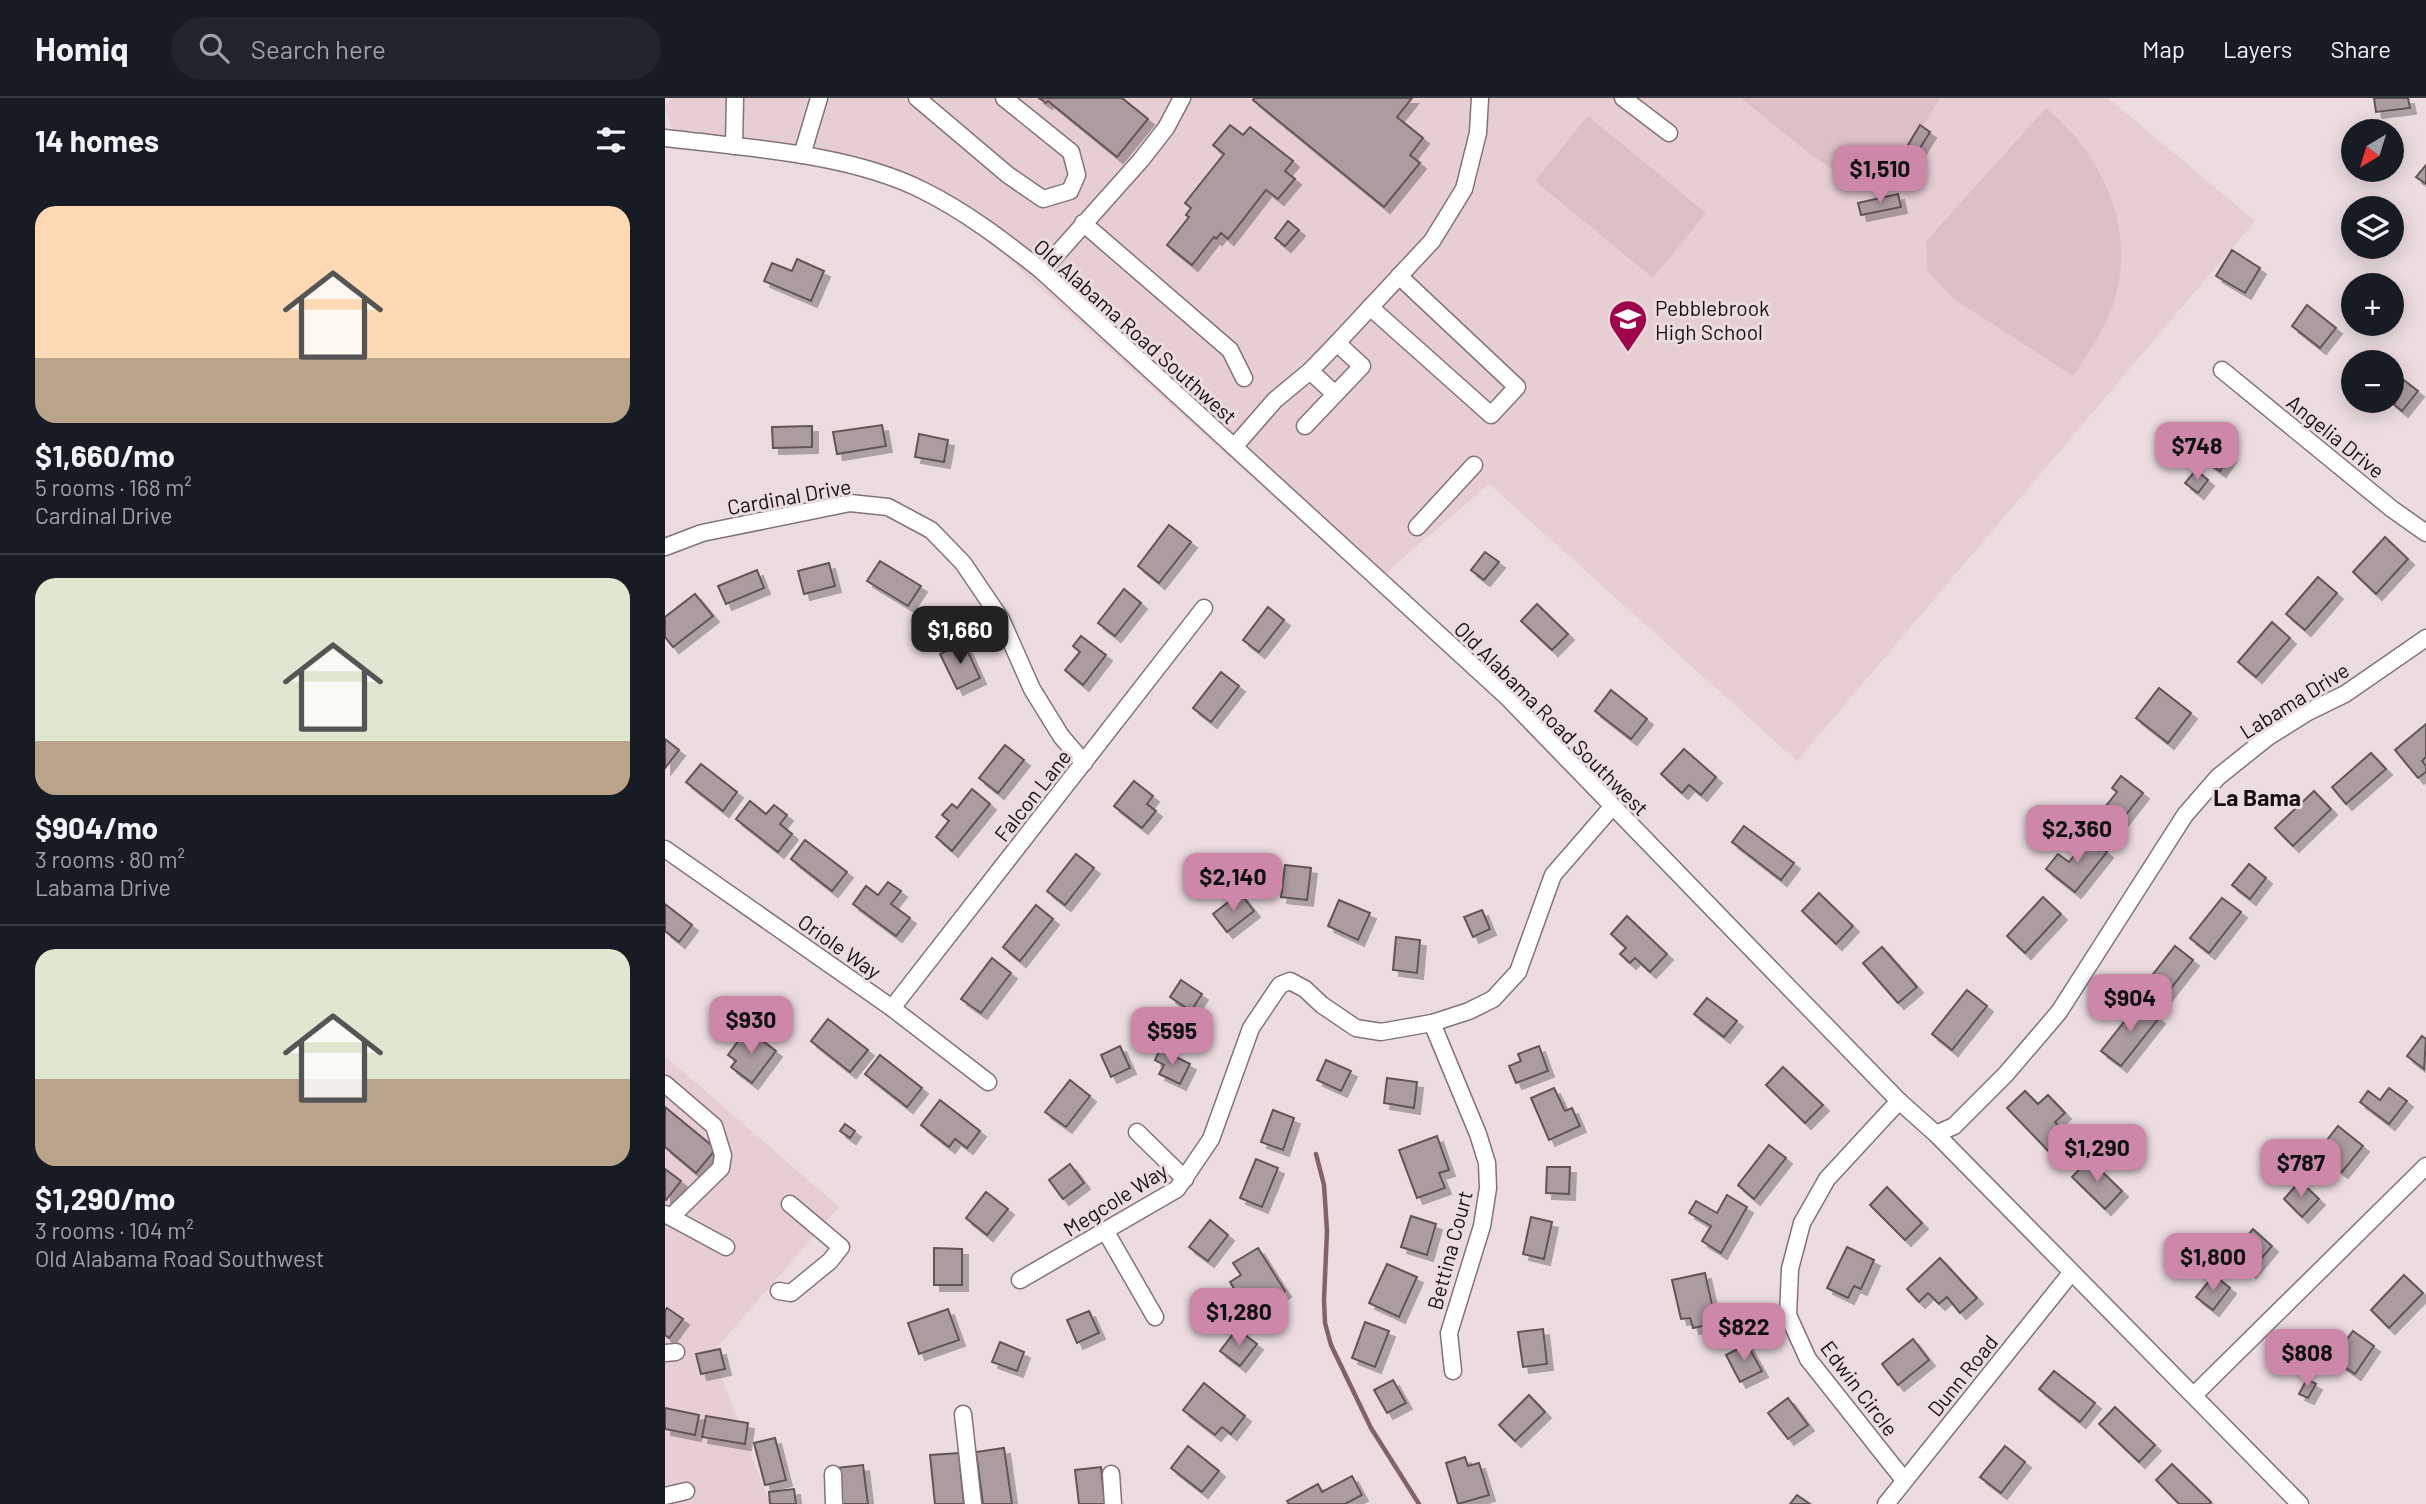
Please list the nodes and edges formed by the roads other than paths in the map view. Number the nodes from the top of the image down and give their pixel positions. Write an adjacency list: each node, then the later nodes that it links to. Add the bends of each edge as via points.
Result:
1 (735, 98): 10 (street)
2 (819, 98): 11 (street)
3 (918, 98): 4 (street, via 1043,199 1070,191 1077,175 1071,152)
4 (1003, 98)
5 (1182, 98): 12 (street, via 1141,160)
6 (1480, 98): 14 (street, via 1478,133 1464,189 1432,241)
7 (1623, 98): 8 (street)
8 (1669, 133)
9 (665, 138): 10 (street, Old Alabama Road Southwest)
10 (734, 146): 11 (street, Old Alabama Road Southwest)
11 (802, 155): 13 (street, Old Alabama Road Southwest, via 866,169 920,189 962,212)
12 (1083, 223): 13 (street); 19 (street, via 1230,350)
13 (1042, 271): 22 (street, Old Alabama Road Southwest)
14 (1399, 276): 15 (street); 15 (street, via 1517,387 1491,415)
15 (1370, 307): 16 (street)
16 (1337, 343): 17 (street); 20 (street, via 1362,366)
17 (1310, 370): 20 (street); 22 (street, via 1275,400)
18 (2222, 370): 25 (street, Angelia Drive)
19 (1244, 378)
20 (1335, 394): 21 (street)
21 (1305, 426)
22 (1234, 447): 30 (street, Old Alabama Road Southwest, via 1506,696)
23 (1474, 465): 24 (street)
24 (1417, 527)
25 (2426, 533)
26 (665, 547): 29 (street, Cardinal Drive, via 702,533 849,503 888,507 931,530 963,563 1001,619 1032,689)
27 (1204, 608): 29 (street, Falcon Lane)
28 (2426, 638): 38 (street, Labama Drive, via 2345,694 2268,737 2218,778 2185,815 2059,1012 1954,1126)
29 (1084, 763): 32 (street, Falcon Lane)
30 (1612, 807): 33 (street, Megcole Way, via 1553,875 1518,972 1493,999); 36 (street, Old Alabama Road Southwest)
31 (665, 849): 32 (street, Oriole Way)
32 (892, 1008): 34 (street, Oriole Way)
33 (1432, 1023): 40 (street, Megcole Way, via 1381,1032 1356,1028 1305,989 1290,981 1280,985 1251,1028 1211,1139); 49 (street, Bettina Court, via 1487,1163 1482,1226 1449,1333)
34 (988, 1082)
35 (665, 1084): 42 (street, via 714,1126 723,1155 721,1168)
36 (1899, 1101): 38 (street, Old Alabama Road Southwest); 54 (street, Edwin Circle, via 1827,1179 1802,1223 1790,1269 1788,1315 1808,1359)
37 (1136, 1132): 40 (street)
38 (1936, 1135): 45 (street, Old Alabama Road Southwest)
39 (2426, 1166): 50 (street)
40 (1185, 1179): 43 (street, Megcole Way, via 1177,1189)
41 (790, 1204): 47 (street, via 841,1247 791,1293)
42 (668, 1216): 44 (street)
43 (1106, 1231): 46 (street, Megcole Way); 48 (street)
44 (726, 1248)
45 (2071, 1273): 50 (street, Old Alabama Road Southwest); 54 (street, Dunn Road)
46 (1020, 1280)
47 (779, 1291)
48 (1155, 1317)
49 (1453, 1371)
50 (2194, 1395): 61 (street, Old Alabama Road Southwest)
51 (963, 1414): 58 (street)
52 (833, 1474): 57 (street)
53 (1111, 1474): 59 (street)
54 (1905, 1480): 60 (street, Dunn Road)
55 (686, 1492): 56 (street)
56 (665, 1496)
57 (834, 1504)
58 (973, 1504)
59 (1114, 1504)
60 (1886, 1504)
61 (2300, 1504)

